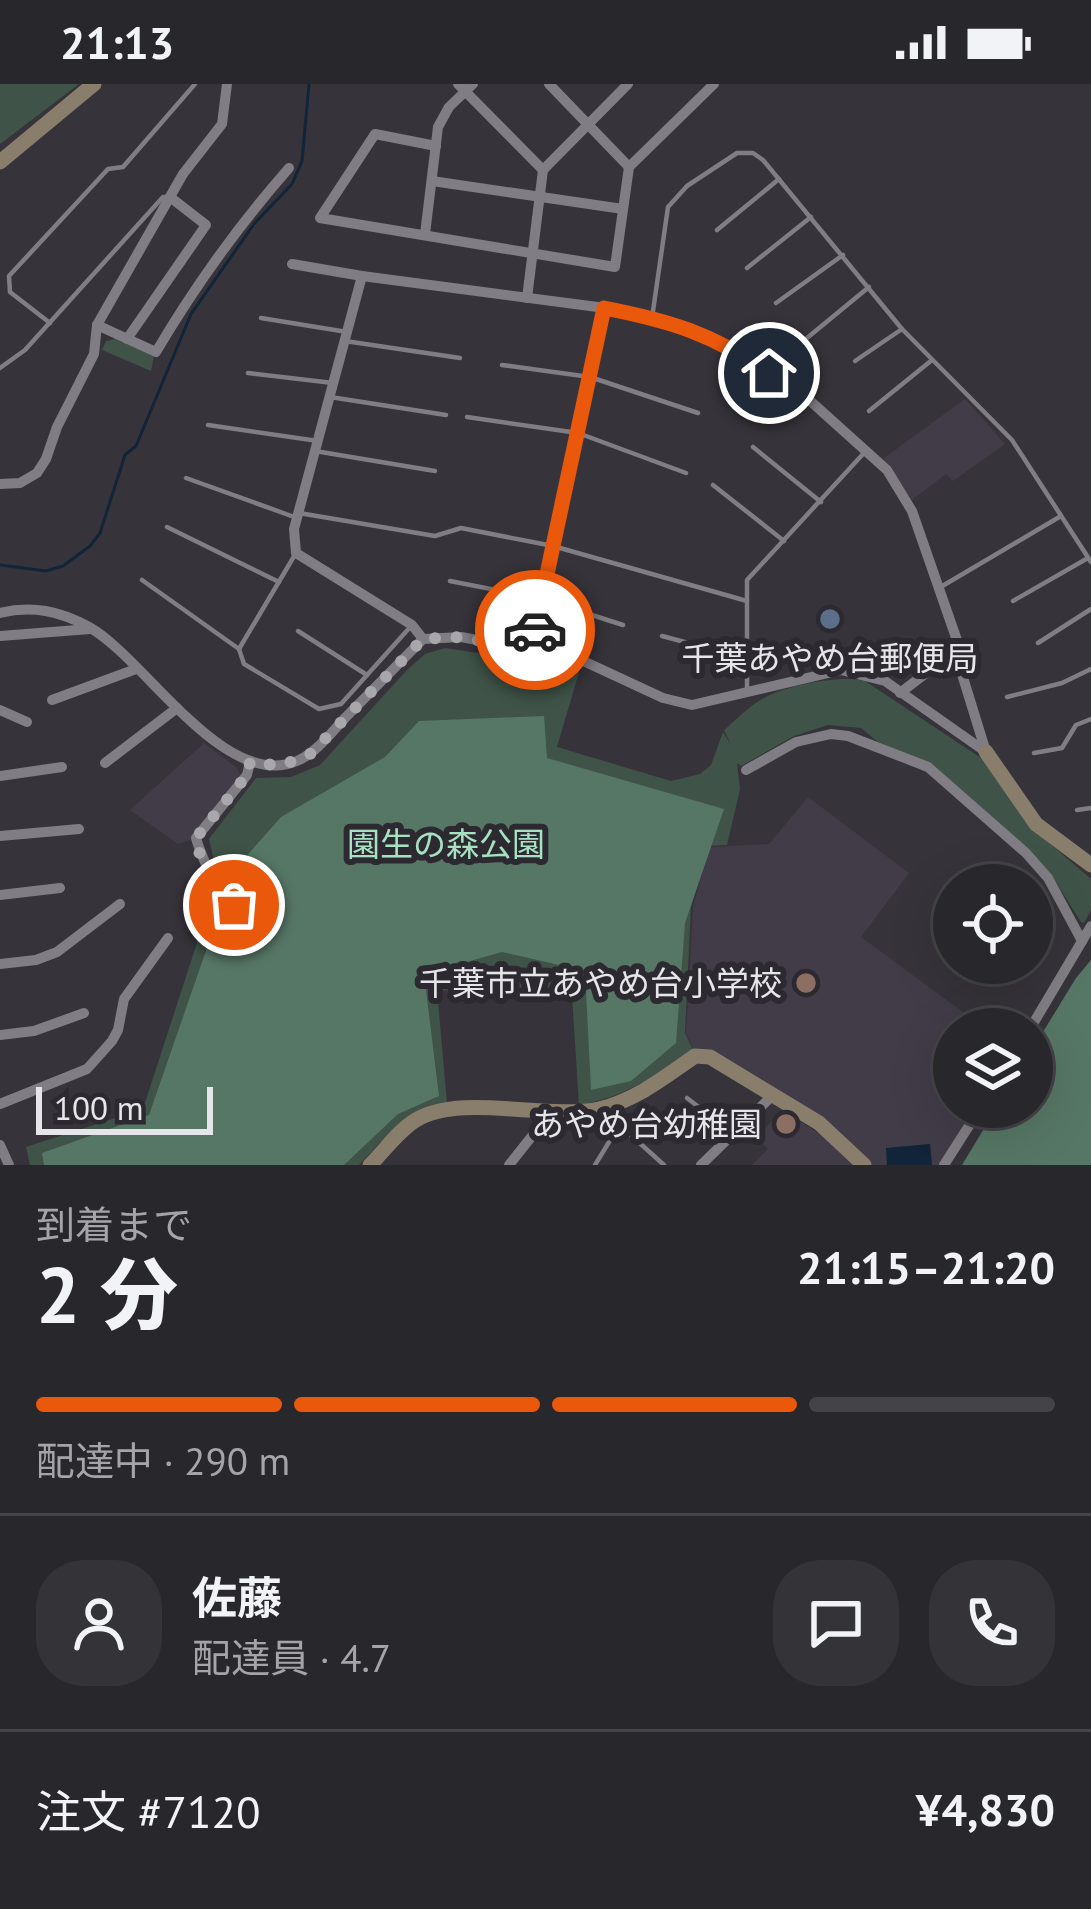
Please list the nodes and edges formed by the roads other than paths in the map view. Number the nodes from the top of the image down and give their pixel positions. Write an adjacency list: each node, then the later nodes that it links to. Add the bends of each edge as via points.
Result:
1 (94, 84): 10 (street)
2 (195, 84): 33 (lane, via 123,167 108,169 9,276 10,292)
3 (227, 84): 17 (street, via 222,124)
4 (548, 84): 8 (street)
5 (628, 84): 8 (street)
6 (714, 84): 11 (street)
7 (466, 86): 9 (street, via 443,116); 13 (street)
8 (588, 125): 11 (street); 13 (street)
9 (436, 146): 15 (street); 21 (street, via 375,134 320,218)
10 (0, 162)
11 (629, 167): 18 (street)
12 (289, 168): 38 (street, via 242,221 156,352)
13 (543, 170): 16 (street)
14 (779, 179): 19 (lane); 20 (lane); 31 (lane, via 753,153 737,153 676,196 664,221)
15 (432, 181): 16 (street); 21 (street)
16 (539, 195): 18 (street); 22 (street)
17 (170, 196): 33 (lane); 34 (street); 38 (street, via 206,225)
18 (623, 209): 22 (street, via 615,266)
19 (811, 218): 23 (lane); 25 (lane)
20 (717, 230)
21 (425, 234): 22 (street)
22 (531, 253): 28 (street)
23 (843, 256): 27 (lane); 29 (lane)
24 (292, 264): 26 (street)
25 (747, 268)
26 (362, 276): 28 (street); 36 (street)
27 (869, 287): 35 (lane); 37 (lane)
28 (527, 298): 30 (street)
29 (776, 303)
30 (604, 308): 31 (street); 45 (street)
31 (652, 317): 55 (street, via 732,347)
32 (261, 318): 36 (lane)
33 (50, 323): 43 (lane)
34 (97, 325): 38 (street); 59 (street, via 94,354 46,459 20,483)
35 (902, 329): 40 (lane); 41 (lane)
36 (346, 336): 39 (lane); 46 (street)
37 (807, 338)
38 (127, 339)
39 (460, 358)
40 (932, 360): 47 (lane); 63 (lane, via 1012,440)
41 (855, 362)
42 (502, 365): 45 (lane)
43 (0, 368)
44 (248, 374): 46 (lane)
45 (590, 377): 48 (lane); 52 (street)
46 (331, 390): 49 (lane); 53 (street)
47 (869, 411)
48 (698, 413)
49 (446, 415)
50 (467, 417): 52 (lane)
51 (208, 425): 53 (lane)
52 (578, 433): 57 (lane); 66 (street)
53 (316, 446): 56 (lane); 62 (street)
54 (753, 448): 61 (lane)
55 (867, 450): 61 (lane); 72 (street, via 912,511)
56 (435, 471)
57 (686, 473)
58 (186, 478): 62 (lane)
59 (0, 484)
60 (713, 485): 65 (lane)
61 (820, 502): 65 (lane)
62 (298, 516): 66 (lane, via 435,536 461,528); 67 (street)
63 (1061, 516): 68 (lane); 72 (lane)
64 (167, 527): 71 (lane)
65 (784, 541): 74 (lane, via 747,580)
66 (554, 546): 73 (street); 74 (lane)
67 (296, 554): 71 (lane); 78 (street)
68 (1090, 560): 75 (lane)
69 (142, 580): 87 (lane)
70 (450, 581): 73 (lane)
71 (279, 582): 87 (lane)
72 (939, 588): 89 (street)
73 (542, 599): 79 (lane); 88 (street)
74 (747, 601): 86 (lane)
75 (1013, 602)
76 (1091, 609): 85 (lane)
77 (0, 613): 80 (street, via 48,610)
78 (412, 625): 84 (street); 92 (lane)
79 (623, 625)
80 (94, 629): 82 (street); 90 (street)
81 (298, 632): 92 (lane)
82 (0, 636)
83 (662, 636): 86 (lane, via 722,652)
84 (423, 639): 88 (street); 103 (street, via 310,754 281,766)
85 (1038, 643)
86 (747, 646): 93 (lane)
87 (238, 650): 92 (lane, via 244,664 319,710 341,704)
88 (531, 650): 93 (street, via 579,659 692,706)
89 (957, 658): 94 (street); 101 (street)
90 (136, 668): 96 (street); 97 (street)
91 (1091, 669): 95 (lane)
92 (368, 675)
93 (747, 691): 94 (street, via 841,670)
94 (900, 693): 101 (street)
95 (1007, 698)
96 (52, 700)
97 (177, 708): 103 (street); 104 (street)
98 (0, 710): 100 (street)
99 (1091, 719): 102 (lane, via 1076,725 1062,748)
100 (27, 722)
101 (986, 752): 112 (street, via 1036,824)
102 (1034, 753)
103 (250, 762): 117 (street, via 196,838 218,892 238,911)
104 (105, 763)
105 (62, 766): 107 (street)
106 (746, 770): 119 (street, via 796,742 831,734 928,767 1026,853)
107 (0, 776)
108 (1091, 808): 109 (lane)
109 (1077, 810)
110 (80, 829): 111 (street)
111 (0, 836)
112 (1091, 865)
113 (61, 888): 114 (street)
114 (0, 895)
115 (120, 904): 120 (street, via 57,952)
116 (1091, 926): 119 (street)
117 (234, 927)
118 (169, 938): 126 (street, via 124,999 112,1041 87,1069)
119 (1082, 941): 121 (street)
120 (0, 964)
121 (1042, 1008)
122 (84, 1013): 123 (street)
123 (0, 1035)
124 (774, 1094): 129 (street); 132 (street, via 695,1055 643,1093 603,1108 433,1112); 137 (street)
125 (687, 1098): 129 (lane)
126 (0, 1104)
127 (968, 1128): 138 (street)
128 (536, 1131): 133 (street)
129 (734, 1133): 136 (street)
130 (0, 1144): 131 (street)
131 (9, 1165)
132 (370, 1165)
133 (508, 1165)
134 (595, 1165): 135 (lane, via 623,1128)
135 (664, 1165)
136 (700, 1165)
137 (864, 1165)
138 (944, 1165)

